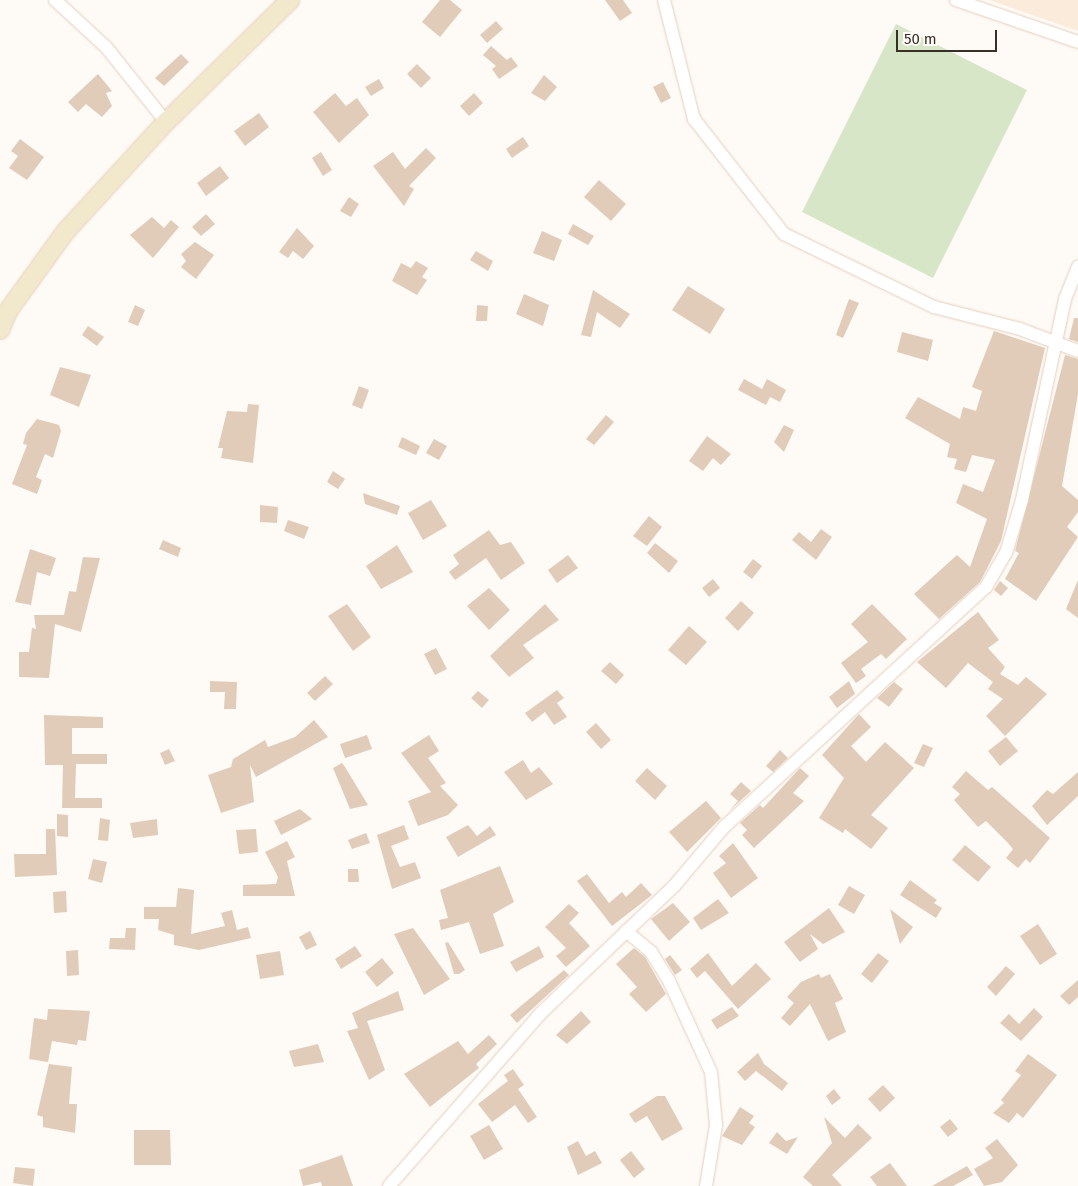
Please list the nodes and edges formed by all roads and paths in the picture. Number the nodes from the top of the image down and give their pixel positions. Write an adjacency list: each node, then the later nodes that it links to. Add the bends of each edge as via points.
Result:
1 (55, 0): 6 (street, via 106,46)
2 (290, 0): 6 (street)
3 (664, 0): 9 (street, via 694,118 784,234 934,307)
4 (956, 0): 5 (street)
5 (1078, 42)
6 (166, 122): 8 (street, via 66,231 8,311)
7 (1078, 267): 9 (street)
8 (0, 330)
9 (1055, 341): 10 (street); 11 (street, via 1022,500 1006,553 986,587 724,828 674,886)
10 (1078, 351)
11 (626, 931): 12 (street, via 540,1014); 13 (street, via 651,952 670,983 711,1072 716,1125)
12 (389, 1186)
13 (706, 1186)

